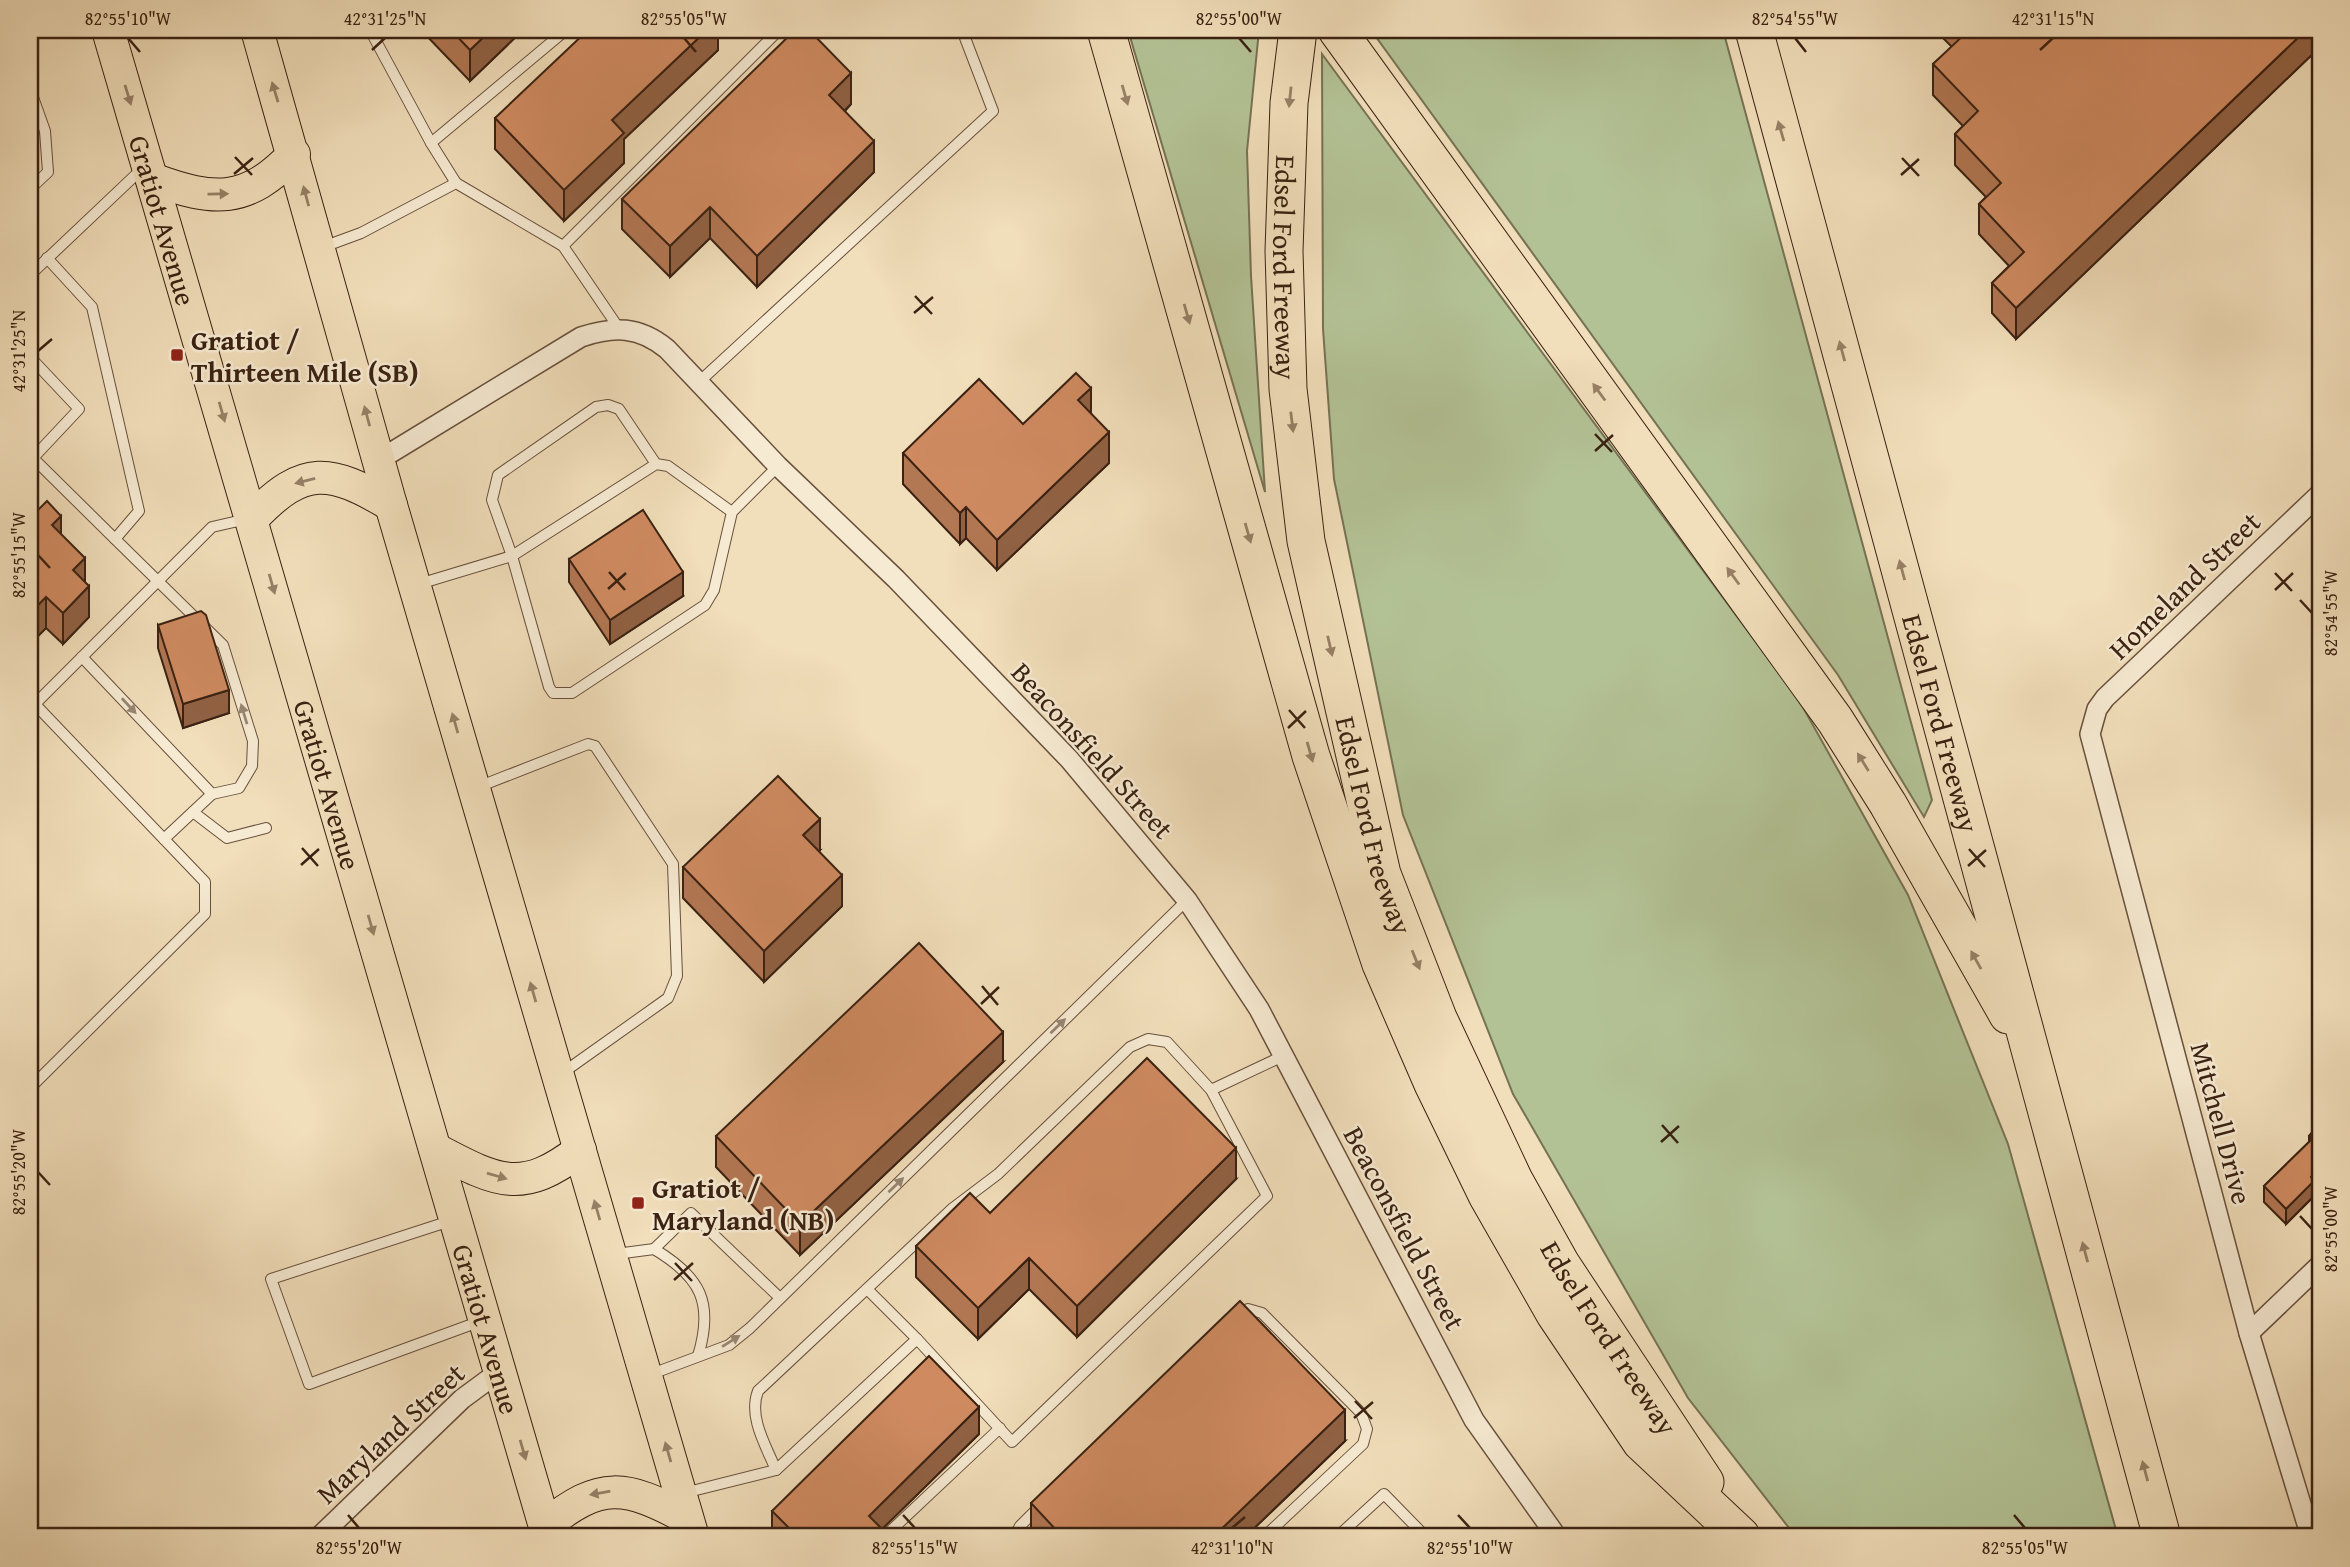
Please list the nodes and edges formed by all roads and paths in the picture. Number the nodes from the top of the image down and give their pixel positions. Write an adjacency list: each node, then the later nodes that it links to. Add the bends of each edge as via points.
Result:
1 (108, 30): 14 (main road, Gratiot Avenue, one-way to 14)
2 (257, 30): 13 (main road, one-way to 2)
3 (370, 30): 12 (lane)
4 (566, 30): 12 (lane)
5 (779, 30): 17 (lane)
6 (962, 30): 23 (lane, via 993,111)
7 (1106, 30): 77 (highway, one-way to 77, via 1311,756 1381,964 1486,1195 1555,1314 1641,1441)
8 (1298, 30): 77 (highway, Edsel Ford Freeway, one-way to 77, via 1289,103 1284,251 1288,389 1307,541 1382,874 1438,1017 1514,1181 1561,1264)
9 (1337, 30): 46 (highway, one-way to 9, via 1888,804 1835,720)
10 (1754, 30): 46 (highway, Edsel Ford Freeway, one-way to 10)
11 (30, 89): 16 (lane, via 45,131 48,172)
12 (431, 143): 15 (lane)
13 (294, 154): 14 (main road, one-way to 13, via 196,192 236,194 265,181); 18 (main road, one-way to 13)
14 (150, 171): 19 (lane); 31 (main road, Gratiot Avenue, one-way to 31)
15 (456, 183): 17 (lane); 18 (lane, via 361,233)
16 (30, 189)
17 (563, 246): 21 (lane)
18 (320, 248): 25 (main road, one-way to 18)
19 (47, 258): 20 (lane); 32 (lane, via 93,307 139,511)
20 (30, 275)
21 (618, 327): 23 (street, Beaconsfield Street, via 654,339); 25 (street, via 560,348)
22 (30, 357): 24 (lane, via 79,409)
23 (699, 382): 27 (street, Beaconsfield Street)
24 (31, 460): 32 (lane)
25 (379, 460): 29 (main road)
26 (656, 464): 30 (lane, via 668,466); 33 (lane); 33 (lane, via 619,409 596,407 498,475 492,500)
27 (778, 466): 30 (lane); 44 (street, Beaconsfield Street, via 897,579 1069,759)
28 (2320, 494): 38 (street, Homeland Street, via 2105,698)
29 (391, 505): 31 (main road, one-way to 31, via 362,488 320,477 285,488); 35 (main road)
30 (732, 512): 33 (lane, via 714,590 705,605 566,695 548,687)
31 (253, 518): 34 (lane, via 212,527); 50 (main road, Gratiot Avenue, one-way to 50)
32 (115, 539): 34 (lane)
33 (512, 556): 35 (lane)
34 (157, 581): 36 (lane); 40 (lane, one-way to 34, via 239,788 252,766 253,741 223,645)
35 (415, 586): 39 (main road, one-way to 35)
36 (82, 657): 37 (lane); 40 (lane, one-way to 40)
37 (32, 701): 43 (lane)
38 (2092, 721): 60 (street, Mitchell Drive, via 2092,749)
39 (475, 789): 47 (main road, one-way to 39); 47 (lane, via 588,744 595,746 673,864 677,976 668,998)
40 (212, 794): 41 (lane)
41 (193, 812): 42 (lane, via 227,838); 43 (lane)
42 (266, 828)
43 (164, 839): 48 (lane, via 205,883 205,914)
44 (1187, 900): 45 (street, Beaconsfield Street, via 1259,1009); 57 (lane, one-way to 44)
45 (1283, 1056): 49 (lane); 70 (street, Beaconsfield Street, via 1474,1420)
46 (2034, 1062): 78 (highway, Edsel Ford Freeway, one-way to 46)
47 (558, 1076): 51 (main road)
48 (30, 1088)
49 (1211, 1090): 56 (lane, via 1167,1042 1148,1039 1130,1047 998,1174 953,1208); 65 (lane, via 1267,1196 1013,1442)
50 (435, 1149): 51 (main road, one-way to 51, via 469,1167 512,1180 548,1172); 52 (main road, Gratiot Avenue)
51 (580, 1150): 54 (main road, one-way to 51)
52 (456, 1220): 59 (main road, Gratiot Avenue); 59 (lane, via 271,1279 309,1384)
53 (654, 1249): 54 (lane); 57 (lane, via 691,1213); 62 (lane, via 692,1280 706,1306 707,1328)
54 (610, 1254): 64 (main road)
55 (2320, 1265): 60 (street)
56 (867, 1289): 61 (lane); 66 (lane, via 758,1391 753,1404 756,1419)
57 (780, 1298): 62 (lane, one-way to 57, via 729,1345)
58 (1233, 1318): 74 (lane, via 1248,1309 1262,1313 1361,1413 1367,1429 1363,1444)
59 (485, 1320): 63 (main road, Gratiot Avenue)
60 (2249, 1333): 79 (street, Mitchell Drive)
61 (917, 1339): 65 (lane); 66 (lane)
62 (698, 1356): 64 (lane)
63 (500, 1371): 69 (main road, Gratiot Avenue, one-way to 69); 71 (street, Maryland Street, via 462,1399)
64 (645, 1376): 68 (main road, one-way to 64)
65 (1000, 1428): 72 (lane)
66 (776, 1470): 68 (lane)
67 (1049, 1497): 73 (lane)
68 (687, 1516): 69 (main road, one-way to 69, via 658,1502 610,1491 587,1496)
69 (547, 1532)
70 (1554, 1536)
71 (319, 1537)
72 (884, 1537)
73 (1014, 1537)
74 (1264, 1537)
75 (1337, 1537): 76 (lane, via 1384,1494)
76 (1426, 1537)
77 (1742, 1537)
78 (2162, 1537)
79 (2311, 1537)

